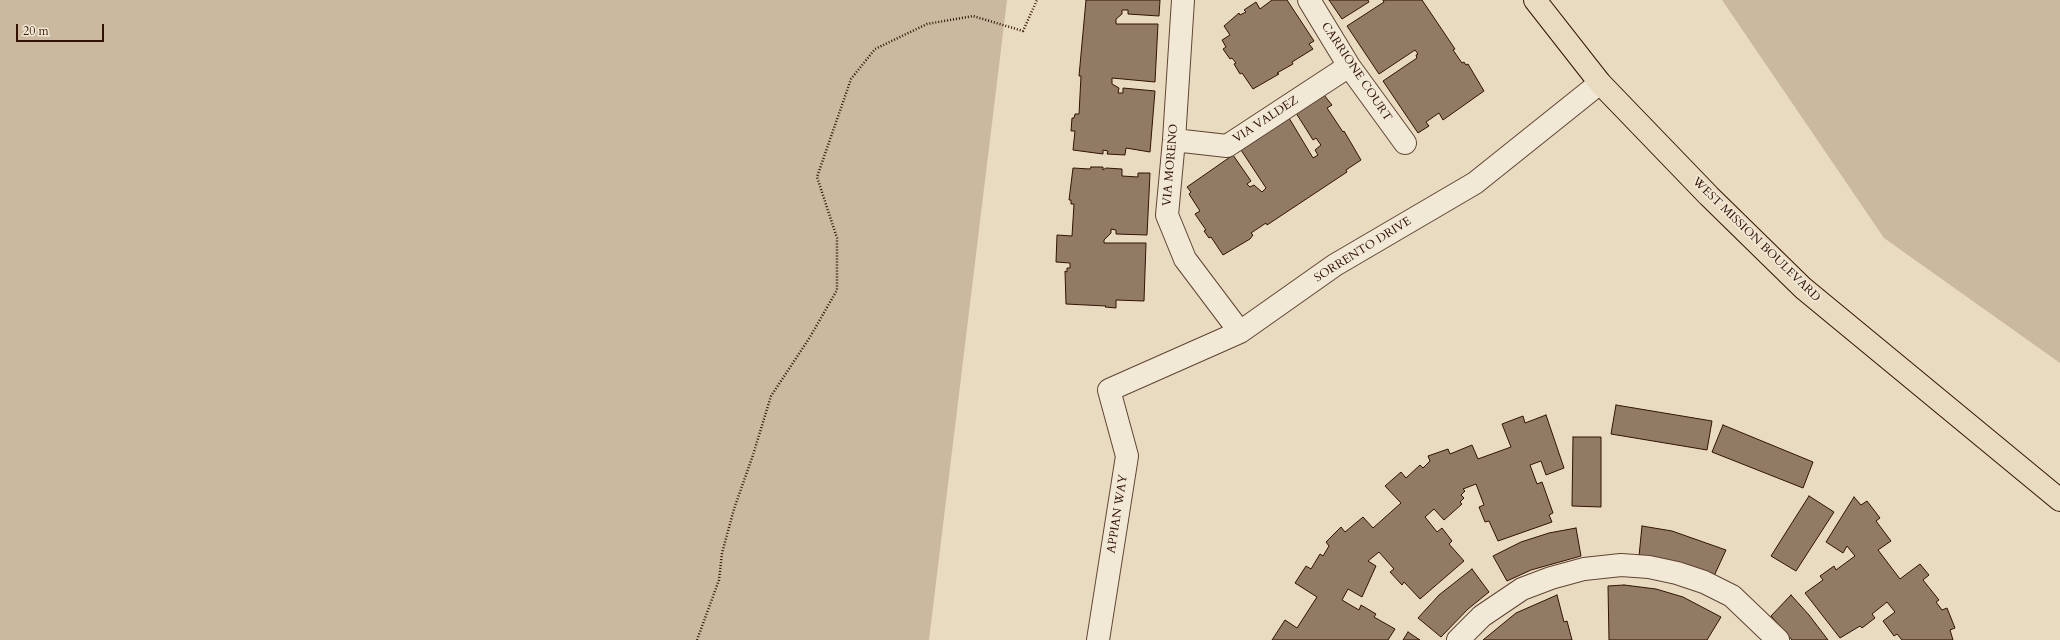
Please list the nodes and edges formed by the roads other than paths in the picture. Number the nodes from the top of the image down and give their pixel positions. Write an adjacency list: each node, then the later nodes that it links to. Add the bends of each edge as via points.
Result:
1 (1183, 0): 6 (street, VIA MORENO)
2 (1308, 0): 4 (street, CARRIONE COURT)
3 (1535, 0): 5 (main road, WEST MISSION BOULEVARD)
4 (1349, 66): 6 (street, VIA VALDEZ, via 1227,146); 7 (street, CARRIONE COURT)
5 (1600, 83): 8 (street, SORRENTO DRIVE, via 1475,183 1335,265); 10 (main road, WEST MISSION BOULEVARD, via 1709,196 1803,288)
6 (1174, 140): 8 (street, VIA MORENO, via 1167,215 1185,259)
7 (1405, 143)
8 (1240, 332): 9 (street, SORRENTO DRIVE)
9 (1109, 390): 11 (street, APPIAN WAY, via 1127,456)
10 (2060, 500)
11 (1098, 640)
12 (1458, 640): 13 (street, via 1482,616 1522,589 1584,569 1622,565 1650,567 1677,573 1732,596)
13 (1778, 640)

